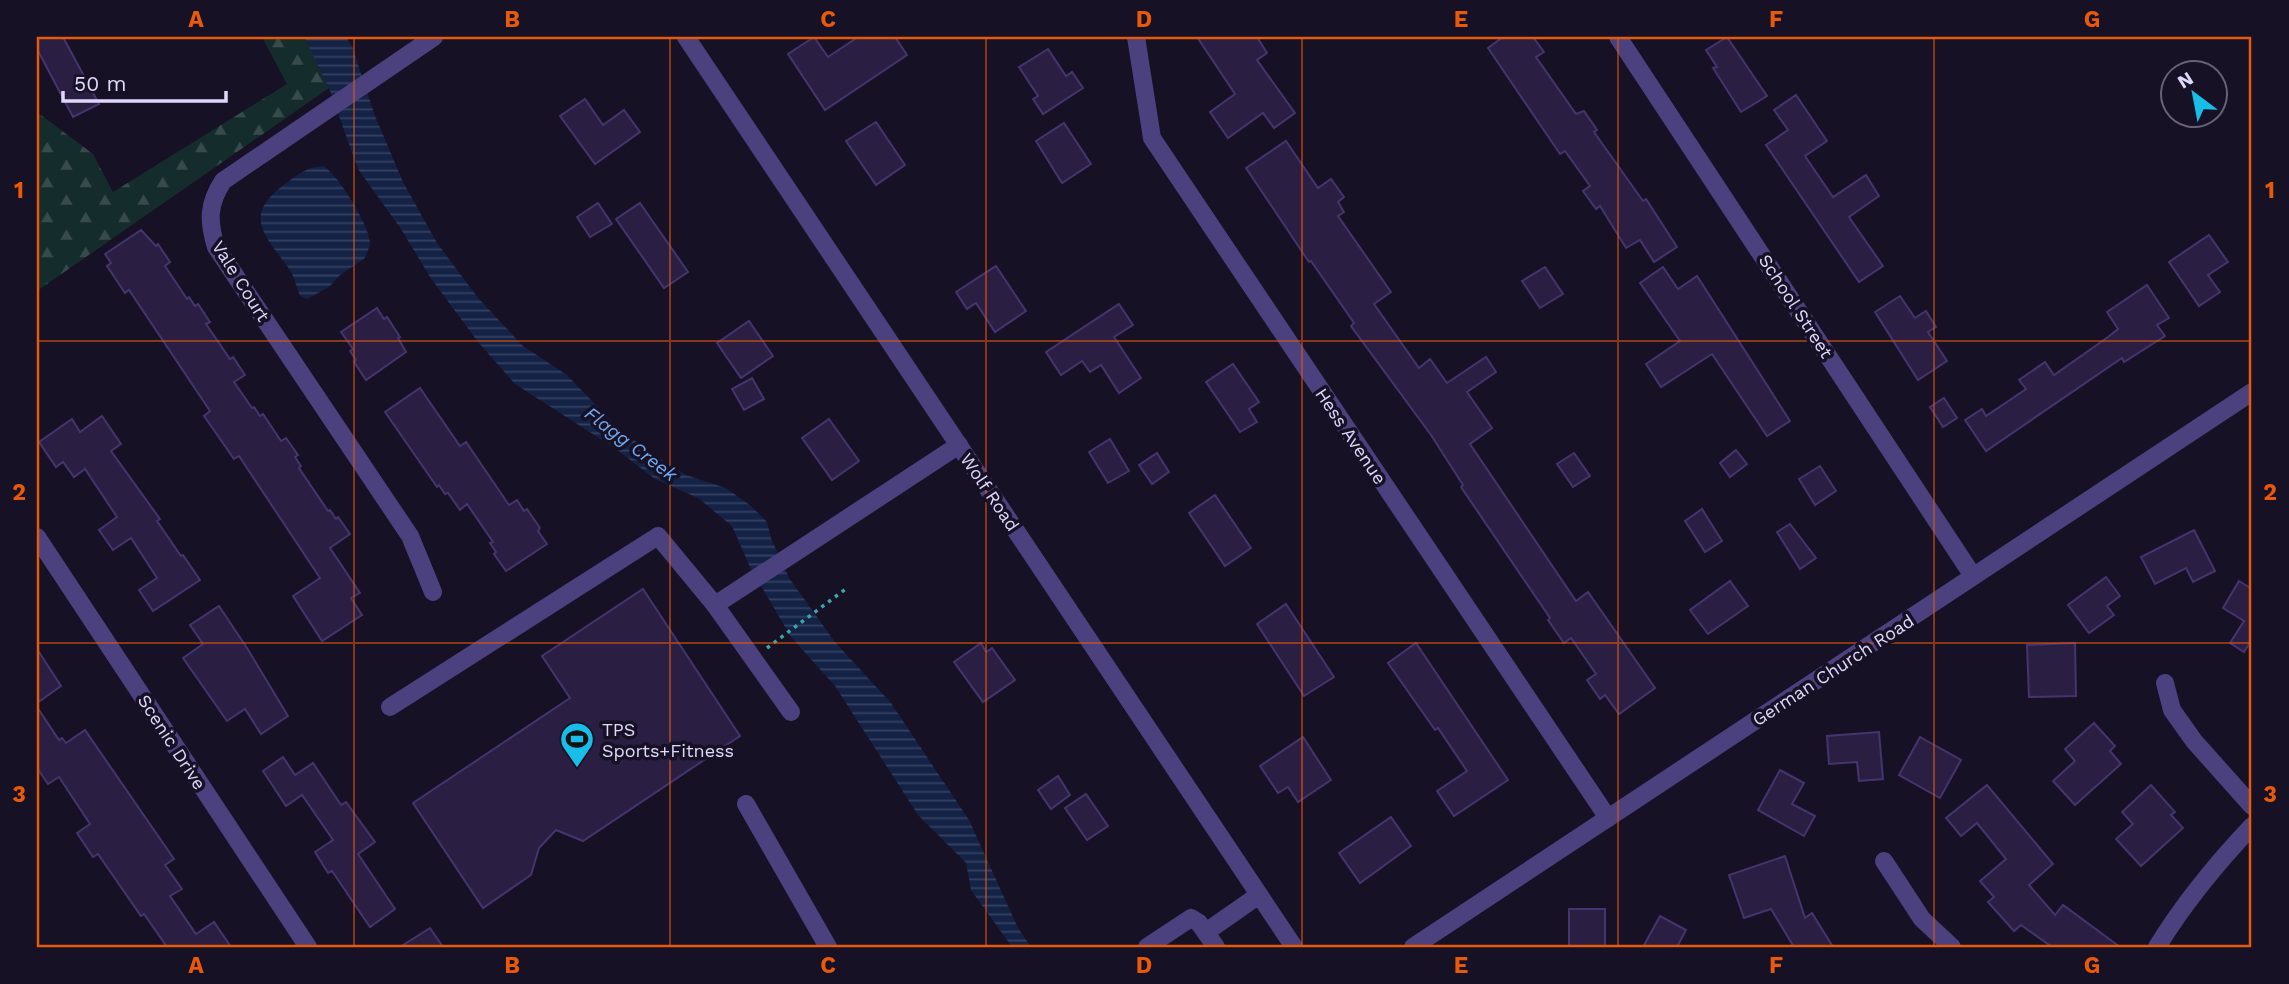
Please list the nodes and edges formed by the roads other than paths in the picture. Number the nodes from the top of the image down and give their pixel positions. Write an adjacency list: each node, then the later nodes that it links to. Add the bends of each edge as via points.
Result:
1 (434, 37): 9 (street, Vale Court, via 223,181 212,198 210,228 216,247 410,536)
2 (1136, 37): 16 (street, Hess Avenue, via 1152,138)
3 (1618, 37): 8 (street, School Street)
4 (695, 40): 6 (street, Wolf Road)
5 (2252, 392): 8 (street, German Church Road)
6 (959, 445): 10 (street); 19 (street, Wolf Road)
7 (37, 537): 21 (street, Scenic Drive)
8 (1973, 576): 16 (street, German Church Road)
9 (433, 592)
10 (715, 605): 12 (street, via 659,536); 13 (street)
11 (2165, 683): 15 (street, via 2172,710)
12 (390, 707)
13 (791, 712)
14 (746, 804): 22 (street)
15 (2252, 806)
16 (1608, 818): 26 (street, German Church Road)
17 (2252, 827): 28 (street, via 2196,888)
18 (1884, 861): 27 (street, via 1922,919)
19 (1259, 894): 20 (street); 25 (street, Wolf Road)
20 (1203, 927): 23 (street, via 1191,918); 24 (street)
21 (307, 947)
22 (828, 947)
23 (1147, 947)
24 (1216, 947)
25 (1294, 947)
26 (1413, 947)
27 (1952, 947)
28 (2157, 947)

